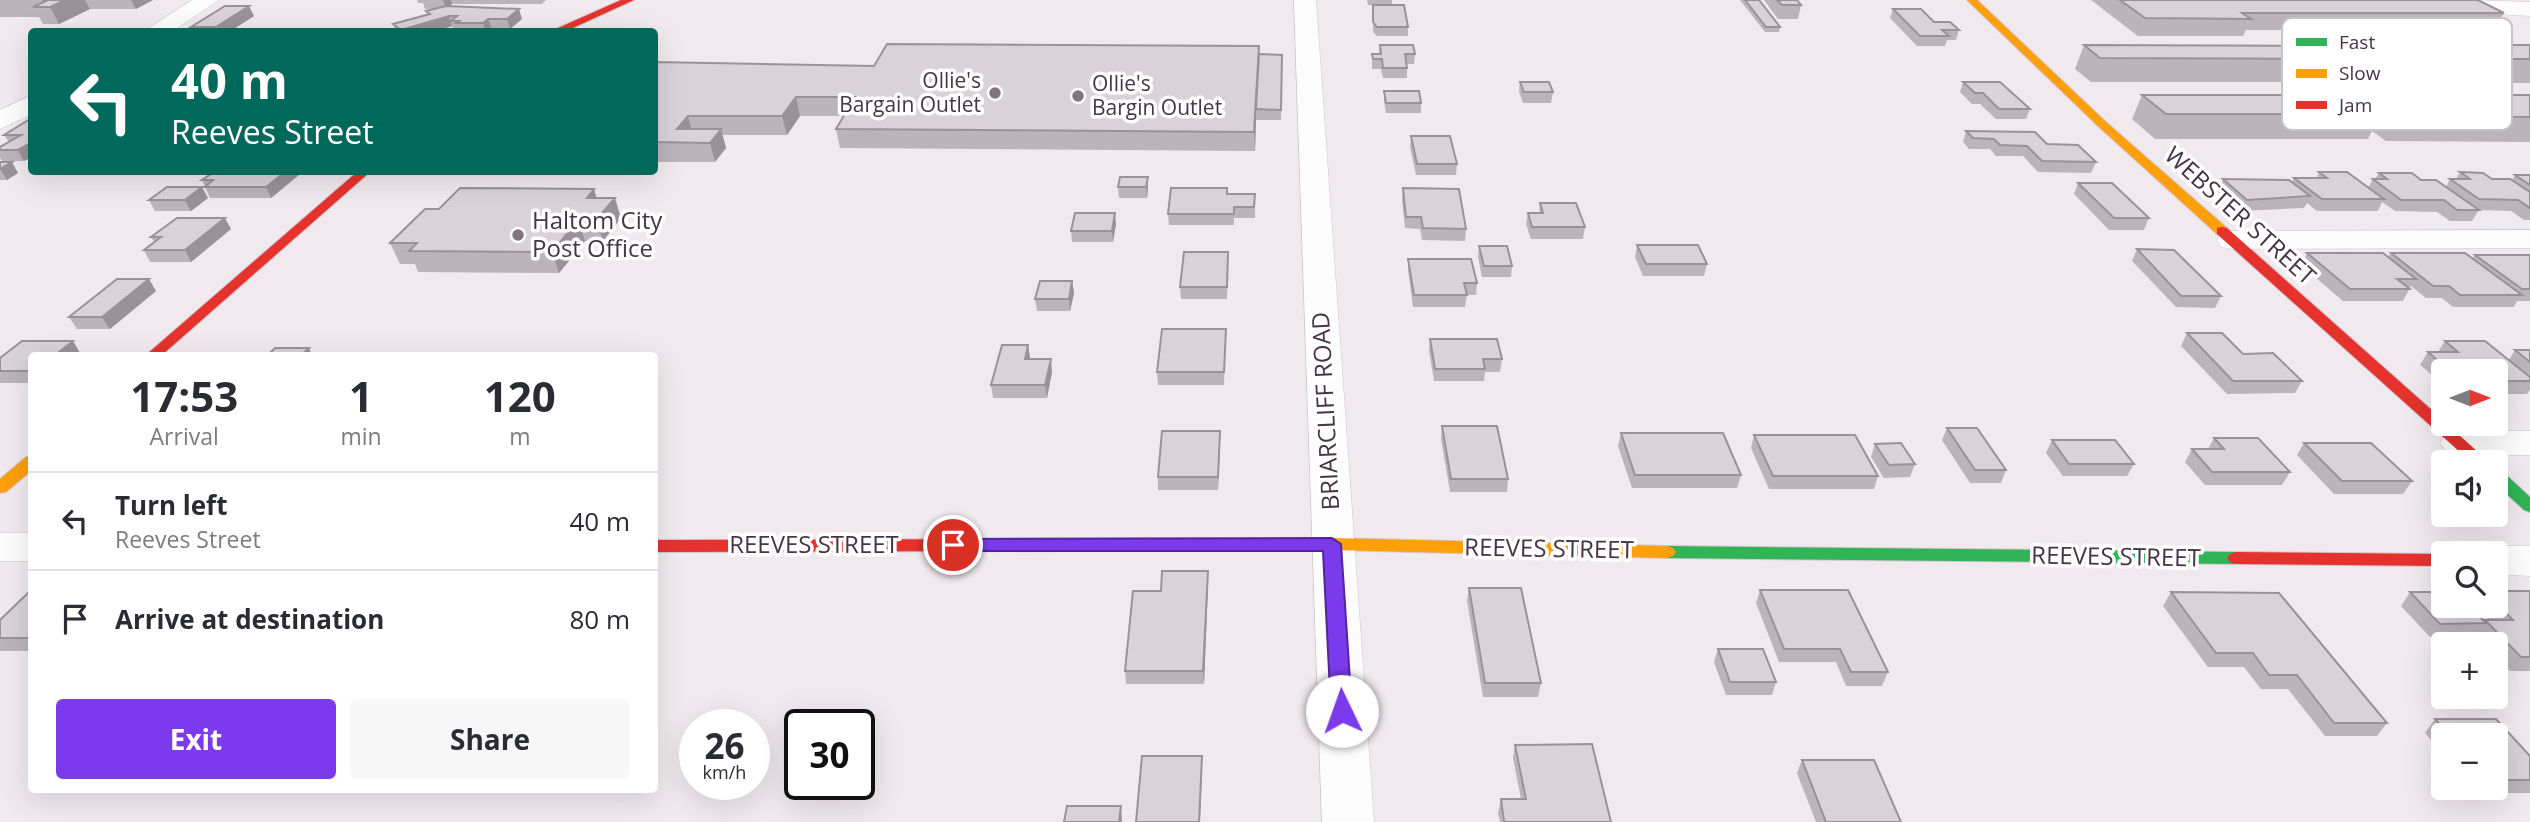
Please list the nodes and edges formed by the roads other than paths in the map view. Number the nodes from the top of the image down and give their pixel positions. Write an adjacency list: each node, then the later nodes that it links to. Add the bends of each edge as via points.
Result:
1 (208, 0): 7 (street)
2 (629, 0): 8 (street)
3 (1305, 0): 22 (street, BRIARCLIFF ROAD)
4 (1972, 0): 13 (street, WEBSTER STREET)
5 (2486, 0): 6 (street, via 2504,9)
6 (2530, 9)
7 (161, 28)
8 (563, 28)
9 (28, 105): 10 (street)
10 (0, 121)
11 (361, 175): 14 (street)
12 (2530, 239): 13 (street)
13 (2232, 240): 16 (street, WEBSTER STREET)
14 (156, 352)
15 (2530, 443): 17 (street)
16 (2468, 450)
17 (2483, 450)
18 (28, 464): 20 (street)
19 (2508, 486): 21 (street)
20 (0, 488)
21 (2530, 506)
22 (1332, 544): 23 (street, REEVES STREET); 26 (street, REEVES STREET); 29 (street, BRIARCLIFF ROAD)
23 (658, 545)
24 (0, 547): 25 (street)
25 (28, 547)
26 (2431, 560)
27 (2508, 560): 28 (street)
28 (2530, 561)
29 (1348, 822)

